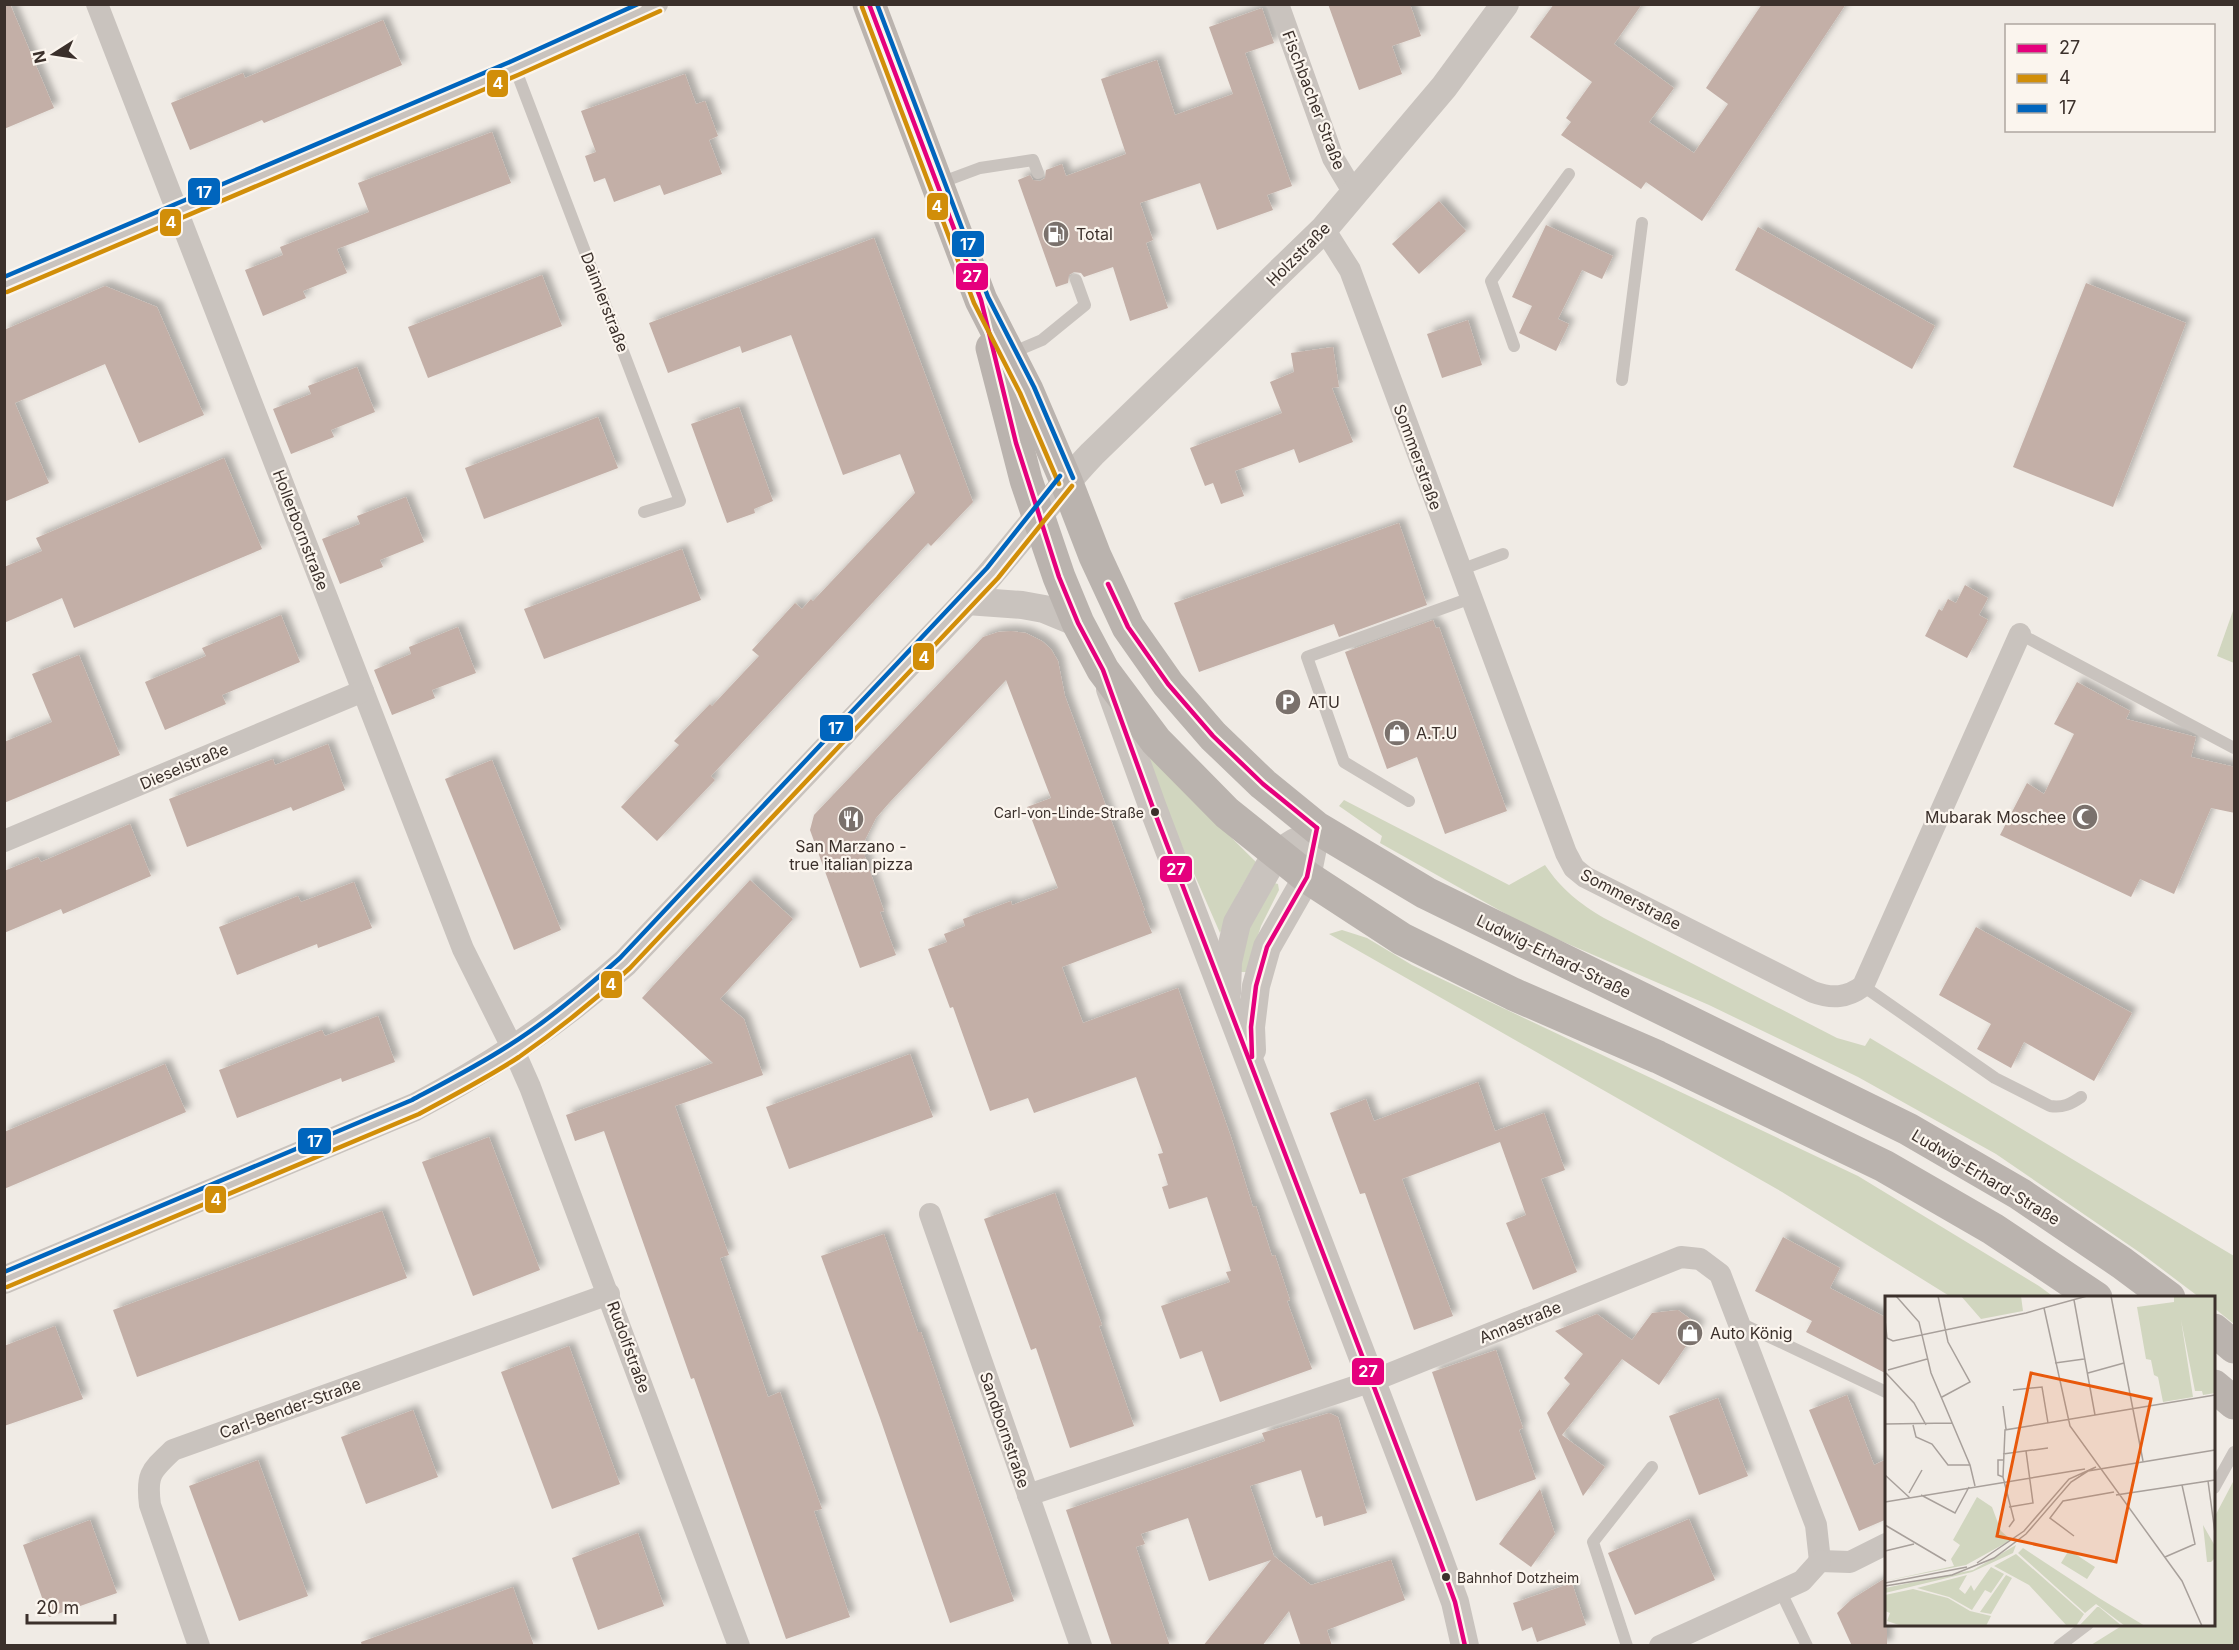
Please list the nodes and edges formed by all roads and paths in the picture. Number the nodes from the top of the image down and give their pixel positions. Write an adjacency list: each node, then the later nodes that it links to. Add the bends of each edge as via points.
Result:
1 (97, 4): 11 (street, Hollerbornstraße)
2 (657, 4): 6 (street)
3 (869, 4): 9 (main road)
4 (1278, 4): 10 (street, Fischbacher Straße, via 1333,158)
5 (1505, 4): 10 (street, Holzstraße, via 1444,87)
6 (515, 68): 11 (street); 21 (lane, Daimlerstraße, via 680,501)
7 (1038, 173): 9 (lane, via 1033,160 980,168)
8 (1569, 174): 17 (lane, via 1491,281)
9 (937, 184): 16 (main road)
10 (1357, 192): 13 (street, Holzstraße)
11 (177, 212): 15 (street); 30 (street, Hollerbornstraße)
12 (1642, 223): 19 (lane)
13 (1324, 229): 20 (street, Holzstraße); 24 (street, Sommerstraße, via 1350,270)
14 (1076, 280): 18 (lane, via 1085,305 1042,340)
15 (4, 285)
16 (981, 300): 18 (main road, Ludwig-Erhard-Straße); 22 (main road, via 1016,443)
17 (1514, 346)
18 (1010, 353): 20 (main road, Ludwig-Erhard-Straße)
19 (1622, 380)
20 (1066, 481): 22 (street); 33 (main road, Ludwig-Erhard-Straße, via 1128,627 1168,684 1213,736)
21 (644, 512)
22 (1039, 514): 26 (street); 27 (main road)
23 (1503, 554): 24 (lane)
24 (1460, 570): 25 (street, Sommerstraße)
25 (1471, 598): 32 (lane, via 1306,657 1344,762); 37 (street, Sommerstraße, via 1574,868 1826,997 1852,994)
26 (967, 601): 27 (street, via 1044,609); 39 (street, via 625,963)
27 (1078, 623): 29 (main road)
28 (2020, 634): 31 (lane); 37 (street)
29 (1103, 670): 35 (main road, via 1156,741 1227,813); 38 (street)
30 (363, 691): 34 (street, Dieselstraße); 39 (street, Hollerbornstraße, via 463,949)
31 (2235, 748)
32 (1409, 801)
33 (1317, 828): 35 (street); 36 (street); 46 (main road, Ludwig-Erhard-Straße, via 1426,893 1908,1129 2020,1194)
34 (4, 842)
35 (1276, 854): 36 (main road); 38 (street, via 1237,923 1228,962)
36 (1307, 877): 40 (street, via 1267,947 1261,967 1251,1027); 45 (main road, via 1412,944 1884,1166 1993,1229)
37 (1863, 986): 41 (lane, via 1995,1078 2050,1106 2069,1105)
38 (1227, 1001): 40 (street)
39 (514, 1051): 43 (street, via 404,1112); 44 (street, Rudolfstraße)
40 (1253, 1067): 50 (street)
41 (2082, 1097)
42 (930, 1214): 57 (street, Sandbornstraße)
43 (4, 1280)
44 (609, 1294): 63 (street, Carl-Bender-Straße, via 173,1450 153,1469 147,1486 150,1505); 64 (street, Rudolfstraße)
45 (2093, 1296)
46 (2166, 1296)
47 (1739, 1322): 50 (street, Annastraße, via 1720,1274 1700,1259 1682,1257); 52 (lane); 59 (street, Annastraße, via 1816,1525)
48 (2215, 1331): 49 (main road)
49 (2235, 1347)
50 (1372, 1381): 57 (street, Annastraße); 61 (street)
51 (2215, 1387): 53 (main road)
52 (1885, 1392)
53 (2235, 1403)
54 (2235, 1452): 56 (lane)
55 (1652, 1467): 68 (lane, via 1593,1542)
56 (2215, 1486)
57 (1028, 1495): 65 (street, Sandbornstraße)
58 (1885, 1545): 59 (street, via 1850,1562)
59 (1820, 1561): 60 (street, via 1802,1581)
60 (1780, 1590): 69 (street); 70 (lane)
61 (1455, 1602): 66 (street); 67 (street)
62 (2085, 1626): 71 (lane)
63 (199, 1646)
64 (739, 1646)
65 (1081, 1646)
66 (1465, 1646)
67 (1482, 1646)
68 (1627, 1646)
69 (1659, 1646)
70 (1807, 1646)
71 (2059, 1646)

